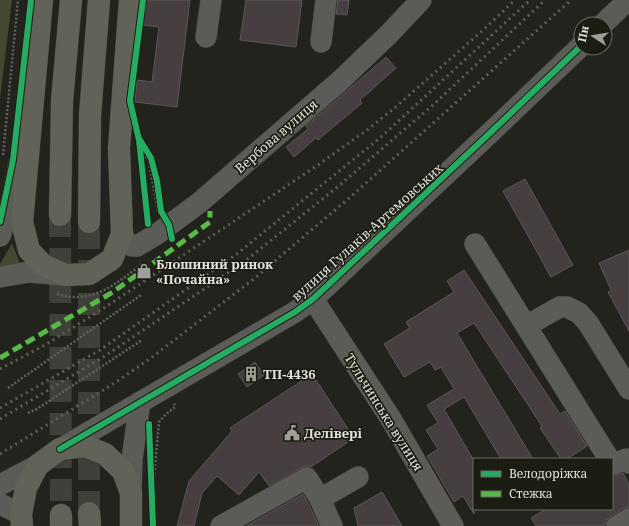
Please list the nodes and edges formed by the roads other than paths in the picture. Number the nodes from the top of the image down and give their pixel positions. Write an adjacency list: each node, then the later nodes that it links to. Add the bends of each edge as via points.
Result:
1 (34, 0): 11 (street)
2 (42, 0): 11 (main road)
3 (71, 0): 16 (main road, via 62,101)
4 (99, 0): 17 (main road, via 90,115)
5 (130, 0): 18 (main road, via 119,148)
6 (210, 0): 12 (street)
7 (326, 0): 13 (street)
8 (421, 0): 18 (street, Вербова вулиця, via 341,80 199,203 161,225 137,246 127,243)
9 (628, 0): 10 (street)
10 (611, 16)
11 (39, 24): 15 (main road)
12 (206, 37)
13 (321, 42)
14 (573, 54): 23 (street, вулиця Гулаків-Артемовських)
15 (34, 90): 19 (street, via 12,200); 21 (main road, via 22,222 30,250 43,265)
16 (60, 215)
17 (89, 222)
18 (122, 234): 21 (main road, via 112,259 89,274)
19 (0, 236)
20 (474, 244): 24 (street)
21 (66, 275): 22 (street, via 29,272)
22 (0, 277)
23 (313, 299): 26 (street, вулиця Гулаків-Артемовських); 40 (street, Тульчинська вулиця, via 391,419)
24 (526, 326): 25 (street, via 560,307 567,307 579,313 588,323); 28 (street)
25 (629, 389)
26 (140, 402): 27 (street, вулиця Гулаків-Артемовських); 32 (street, via 132,459)
27 (60, 449): 29 (main road); 32 (main road, via 85,446 105,454 123,471)
28 (621, 460)
29 (38, 465): 31 (street); 35 (main road, via 26,488)
30 (358, 477): 33 (street)
31 (0, 485)
32 (141, 496): 37 (main road)
33 (320, 499): 38 (street, via 307,478); 39 (street)
34 (0, 504): 35 (street)
35 (22, 520)
36 (629, 520): 41 (street)
37 (131, 526)
38 (221, 526)
39 (332, 526)
40 (453, 526)
41 (617, 526)

